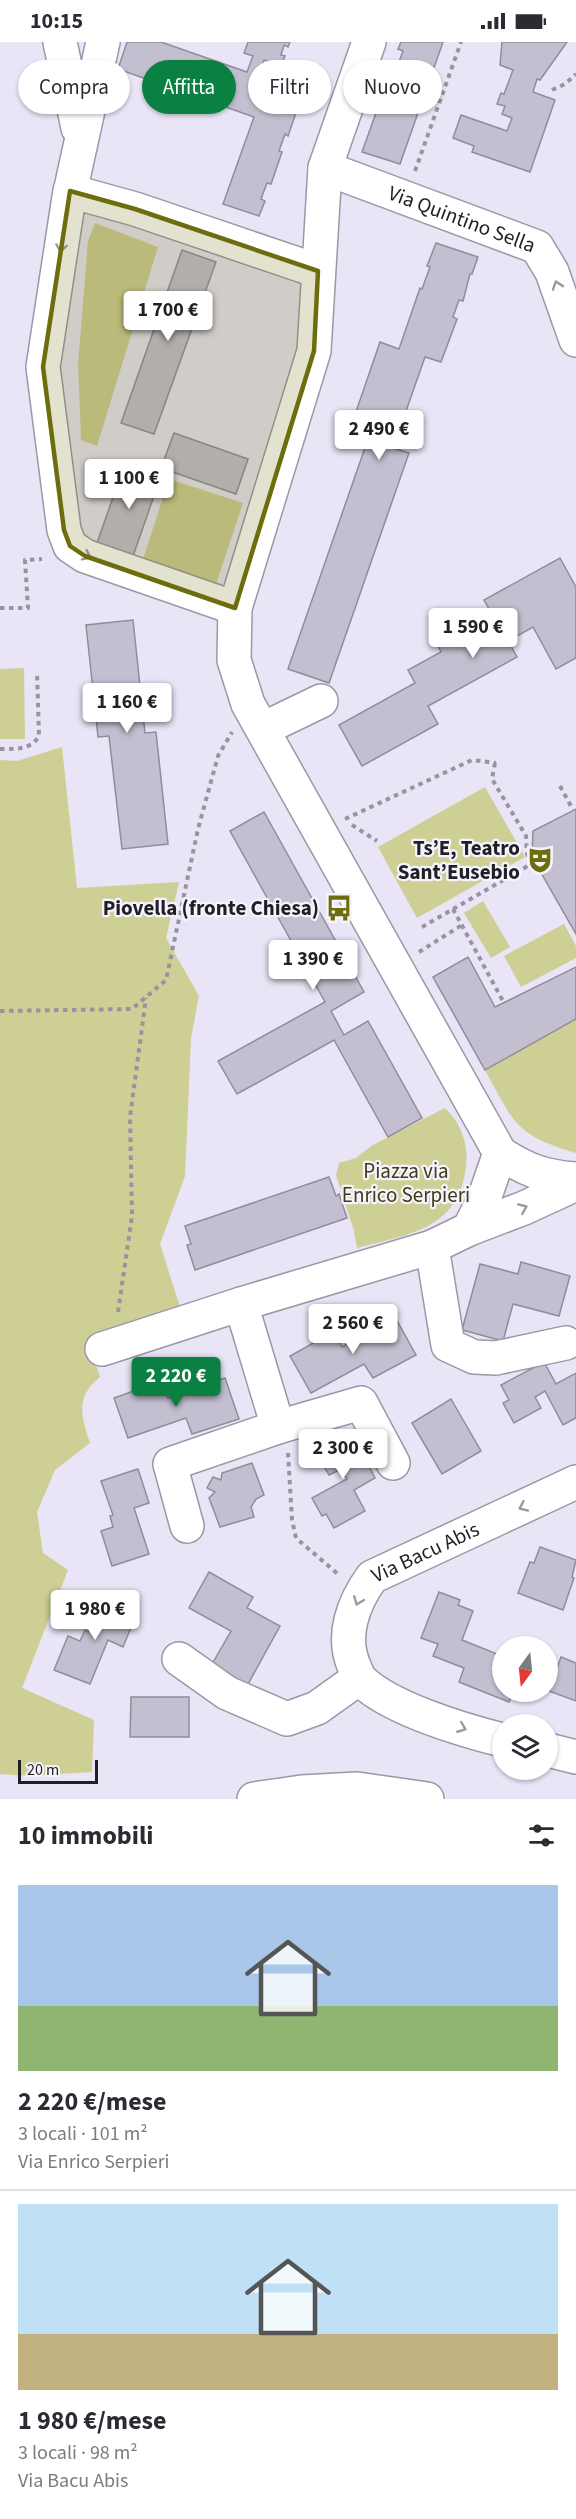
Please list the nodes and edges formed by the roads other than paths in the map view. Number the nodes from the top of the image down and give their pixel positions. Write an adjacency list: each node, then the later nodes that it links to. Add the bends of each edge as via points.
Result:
1 (60, 42): 4 (street)
2 (103, 42): 4 (street)
3 (369, 42): 5 (street)
4 (81, 140): 6 (street)
5 (325, 168): 7 (street); 8 (street, Via Quintino Sella, one-way to 5, via 552,272 537,248)
6 (70, 191): 7 (street, via 135,208); 9 (street, one-way to 9, via 44,367 64,530 70,546 86,556)
7 (318, 271): 9 (street, via 314,351)
8 (576, 340)
9 (235, 608): 11 (street, via 234,660)
10 (321, 700): 11 (street)
11 (255, 716): 12 (street)
12 (500, 1153): 13 (street, via 522,1167 552,1178); 15 (street)
13 (576, 1179)
14 (576, 1184): 15 (street, one-way to 14)
15 (469, 1229): 16 (street)
16 (432, 1247): 17 (street); 18 (street, via 448,1345 474,1357 496,1358)
17 (241, 1304): 19 (street); 20 (street)
18 (566, 1343)
19 (113, 1345)
20 (283, 1439): 21 (street, via 361,1403); 23 (street, via 170,1464)
21 (393, 1463)
22 (576, 1482): 25 (street, Via Bacu Abis, one-way to 25, via 372,1577 360,1594 349,1633 349,1653)
23 (187, 1526)
24 (179, 1659): 25 (street, via 227,1693 286,1719 317,1708)
25 (359, 1678): 26 (street, one-way to 26, via 388,1699)
26 (492, 1737)
27 (558, 1752): 28 (street)
28 (576, 1756)
29 (254, 1799): 30 (street, via 357,1789)
30 (427, 1799)

